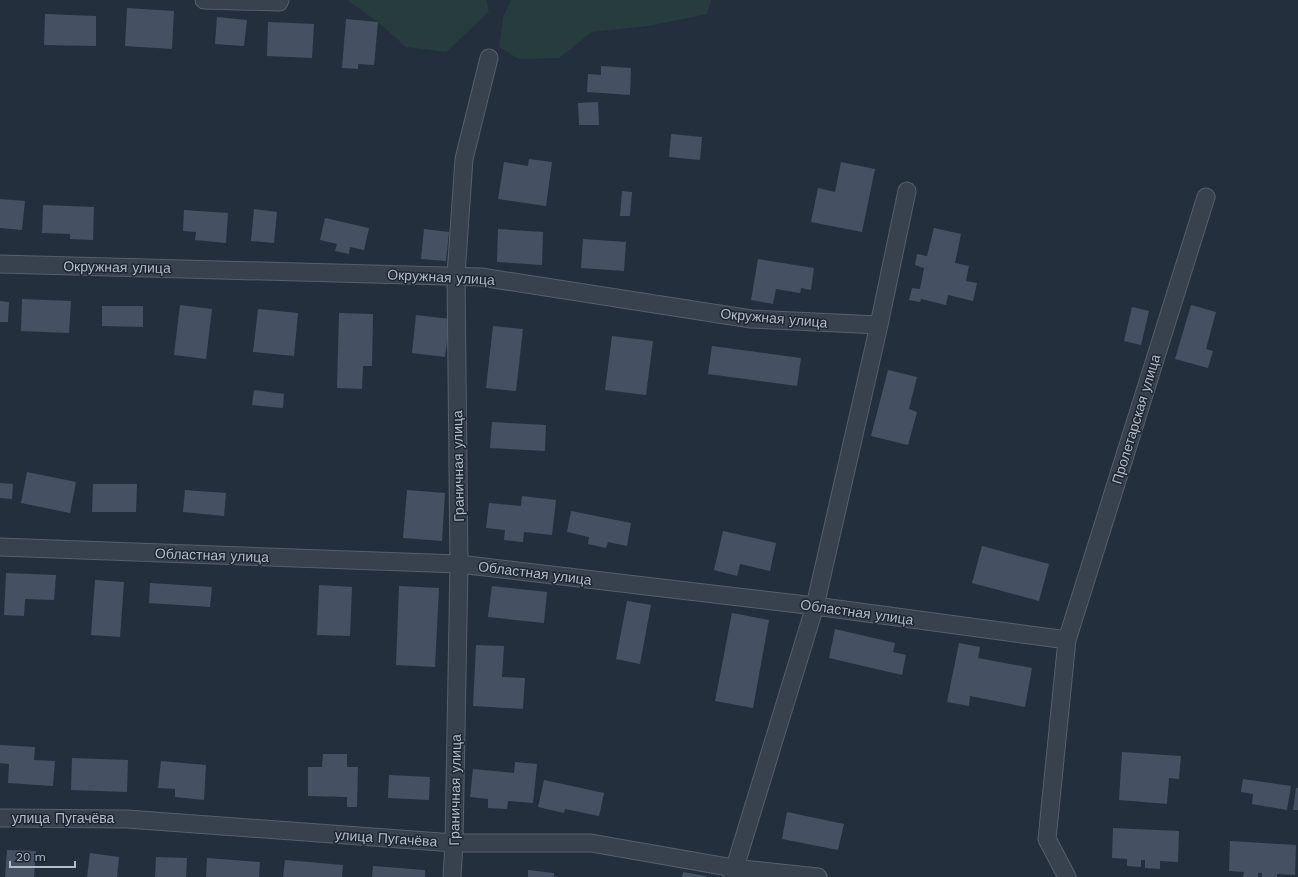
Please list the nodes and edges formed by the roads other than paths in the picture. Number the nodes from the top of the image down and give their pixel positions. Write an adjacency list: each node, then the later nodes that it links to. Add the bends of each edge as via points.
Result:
1 (204, 0): 2 (street)
2 (280, 0)
3 (489, 58): 7 (street, Граничная улица, via 464,159)
4 (907, 191): 8 (street)
5 (1206, 197): 12 (street, Пролетарская улица)
6 (0, 264): 7 (street, Окружная улица)
7 (456, 275): 8 (street, Окружная улица, via 751,319); 10 (street, Граничная улица)
8 (879, 325): 11 (street)
9 (0, 547): 10 (street, Областная улица)
10 (459, 564): 11 (street, Областная улица); 14 (street, Граничная улица)
11 (815, 606): 12 (street, Областная улица); 15 (street)
12 (1067, 640): 18 (street, Пролетарская улица, via 1047,839)
13 (0, 818): 14 (street, улица Пугачёва, via 127,819)
14 (454, 843): 15 (street, улица Пугачёва, via 591,843); 16 (street, Граничная улица)
15 (733, 872): 17 (street, улица Пугачёва)
16 (452, 877)
17 (818, 877)
18 (1067, 877)

